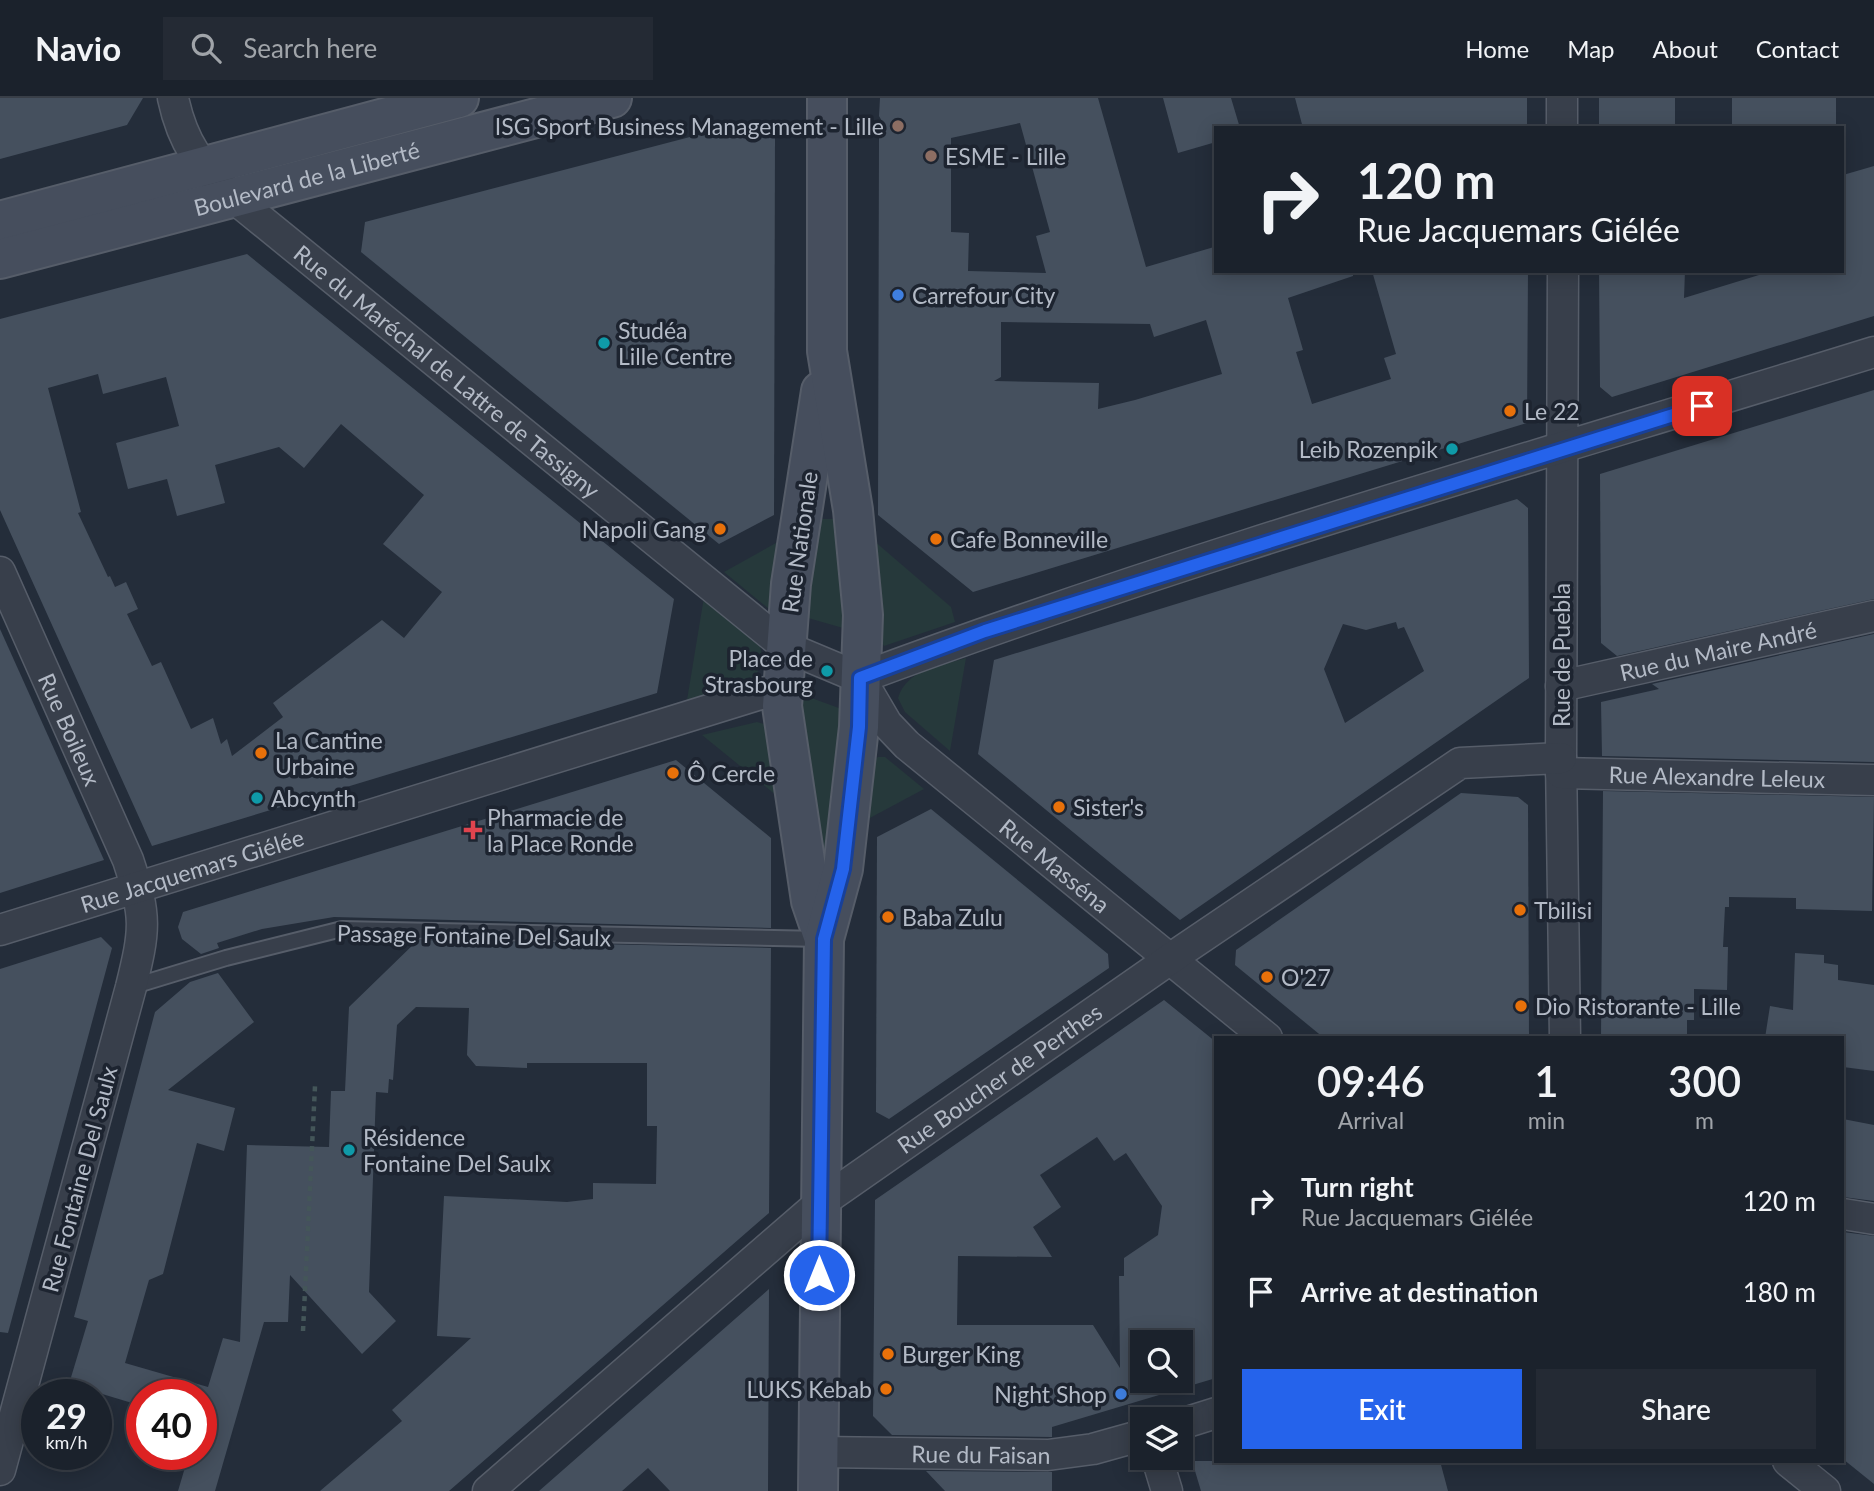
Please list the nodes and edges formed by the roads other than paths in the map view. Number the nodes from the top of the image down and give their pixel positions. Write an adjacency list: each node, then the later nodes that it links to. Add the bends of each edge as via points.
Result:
1 (173, 98): 7 (street, Rue du Maréchal de Lattre de Tassigny, via 177,123)
2 (459, 98): 7 (street, Boulevard de la Liberté)
3 (612, 98): 8 (street, Boulevard de la Liberté)
4 (827, 98): 12 (street, Rue Nationale)
5 (1562, 98): 6 (street)
6 (1562, 126)
7 (202, 166): 8 (street, Rue du Maréchal de Lattre de Tassigny); 9 (street, Boulevard de la Liberté)
8 (234, 198): 10 (street, Boulevard de la Liberté); 17 (street, Rue du Maréchal de Lattre de Tassigny)
9 (0, 221)
10 (0, 259)
11 (1563, 273): 14 (street, Rue de Puebla)
12 (827, 351): 17 (street, Rue Nationale, via 792,569); 18 (street, Rue Nationale, via 862,586)
13 (1874, 352): 14 (street)
14 (1563, 448): 18 (street, via 985,631); 19 (street, Rue de Puebla)
15 (0, 572): 23 (street, Rue Boileux)
16 (1874, 616): 19 (street, Rue du Maire André)
17 (786, 647): 18 (street); 20 (street, Rue Nationale)
18 (860, 678): 25 (street, Rue Nationale, via 843,869); 26 (street, Rue Masséna, via 887,724 907,745)
19 (1561, 685): 21 (street, Rue de Puebla)
20 (783, 687): 23 (street, Rue Jacquemars Giélée); 25 (street, Rue Nationale, via 785,743 811,901)
21 (1561, 765): 22 (street, Rue Alexandre Leleux); 26 (street, Rue Boucher de Perthes, via 1460,763); 29 (street, Rue de Puebla)
22 (1874, 780)
23 (137, 886): 24 (street, Rue Jacquemars Giélée); 27 (street, Rue Fontaine Del Saulx, via 144,924)
24 (0, 930)
25 (824, 939): 27 (lane, Passage Fontaine Del Saulx, via 342,929); 30 (street, Rue Nationale)
26 (1171, 960): 28 (street, Rue Masséna); 30 (street, Rue Boucher de Perthes)
27 (131, 987): 38 (street, Rue Fontaine Del Saulx)
28 (1265, 1036)
29 (1565, 1036)
30 (819, 1204): 36 (street, Rue Nationale); 40 (street, Rue Boucher de Perthes)
31 (1844, 1214): 32 (street)
32 (1874, 1219)
33 (1214, 1414): 34 (street)
34 (1193, 1420)
35 (1130, 1438): 36 (street, Rue du Faisan, via 1048,1455)
36 (818, 1452): 41 (street, Rue Nationale)
37 (1790, 1463): 43 (street)
38 (0, 1470)
39 (1161, 1470): 42 (street)
40 (488, 1491)
41 (818, 1491)
42 (1167, 1491)
43 (1825, 1491)

